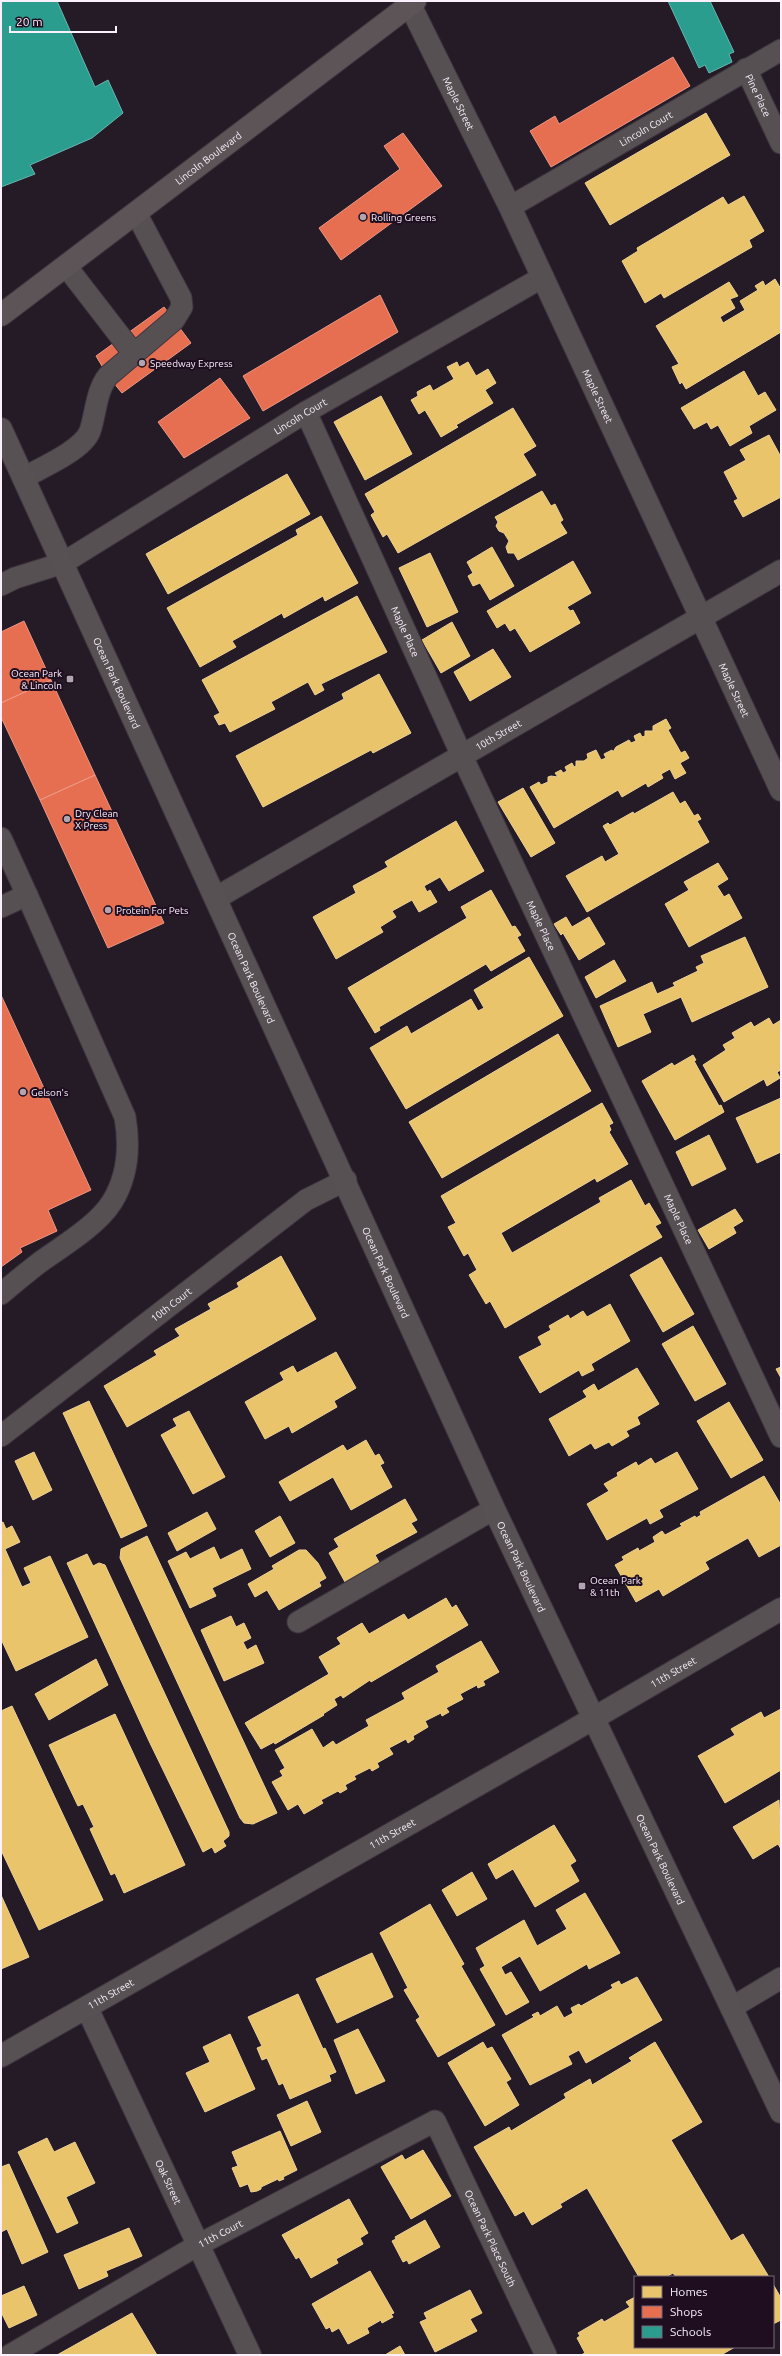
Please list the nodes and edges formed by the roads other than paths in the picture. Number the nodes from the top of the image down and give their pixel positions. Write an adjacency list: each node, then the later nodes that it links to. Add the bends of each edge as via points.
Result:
1 (412, 3): 5 (street, Maple Street); 6 (highway, Lincoln Boulevard)
2 (781, 50): 3 (lane, Lincoln Court)
3 (746, 69): 4 (lane, Pine Place); 5 (lane, Lincoln Court)
4 (781, 143)
5 (510, 207): 8 (street, Maple Street)
6 (136, 213): 7 (highway, Lincoln Boulevard); 10 (lane, via 181,298 182,307 174,320)
7 (66, 266): 9 (highway, Lincoln Boulevard); 10 (lane)
8 (543, 277): 11 (lane, Lincoln Court); 17 (street, Maple Street)
9 (1, 315)
10 (134, 354): 13 (lane, via 102,383 89,432 83,442)
11 (306, 412): 14 (lane, Lincoln Court); 18 (lane, Maple Place)
12 (1, 429): 13 (street, Ocean Park Boulevard)
13 (23, 478): 14 (street, Ocean Park Boulevard)
14 (63, 563): 16 (lane, Lincoln Court); 22 (street, Ocean Park Boulevard)
15 (781, 571): 17 (street, 10th Street)
16 (1, 585)
17 (700, 618): 18 (street, 10th Street); 19 (street, Maple Street)
18 (462, 756): 22 (street, 10th Street); 27 (lane, Maple Place)
19 (781, 790)
20 (1, 838): 21 (lane)
21 (27, 895): 23 (lane); 25 (lane, via 125,1117 128,1136 126,1165 121,1184 111,1203 90,1225)
22 (216, 898): 24 (street, Ocean Park Boulevard)
23 (1, 907)
24 (346, 1180): 26 (lane, 10th Court, via 306,1200); 28 (street, Ocean Park Boulevard)
25 (1, 1294)
26 (1, 1436)
27 (781, 1437)
28 (494, 1509): 30 (lane); 31 (street, Ocean Park Boulevard)
29 (781, 1609): 31 (street, 11th Street)
30 (298, 1622)
31 (594, 1718): 33 (street, 11th Street); 34 (street, Ocean Park Boulevard)
32 (781, 1978): 34 (lane)
33 (87, 2008): 35 (street, 11th Street); 38 (street, Oak Street)
34 (731, 2008): 36 (street, Ocean Park Boulevard)
35 (1, 2056)
36 (781, 2112)
37 (435, 2121): 38 (lane, 11th Court); 41 (lane, Ocean Park Place South)
38 (198, 2245): 39 (lane, 11th Court); 40 (street, Oak Street)
39 (10, 2355)
40 (250, 2355)
41 (546, 2355)

